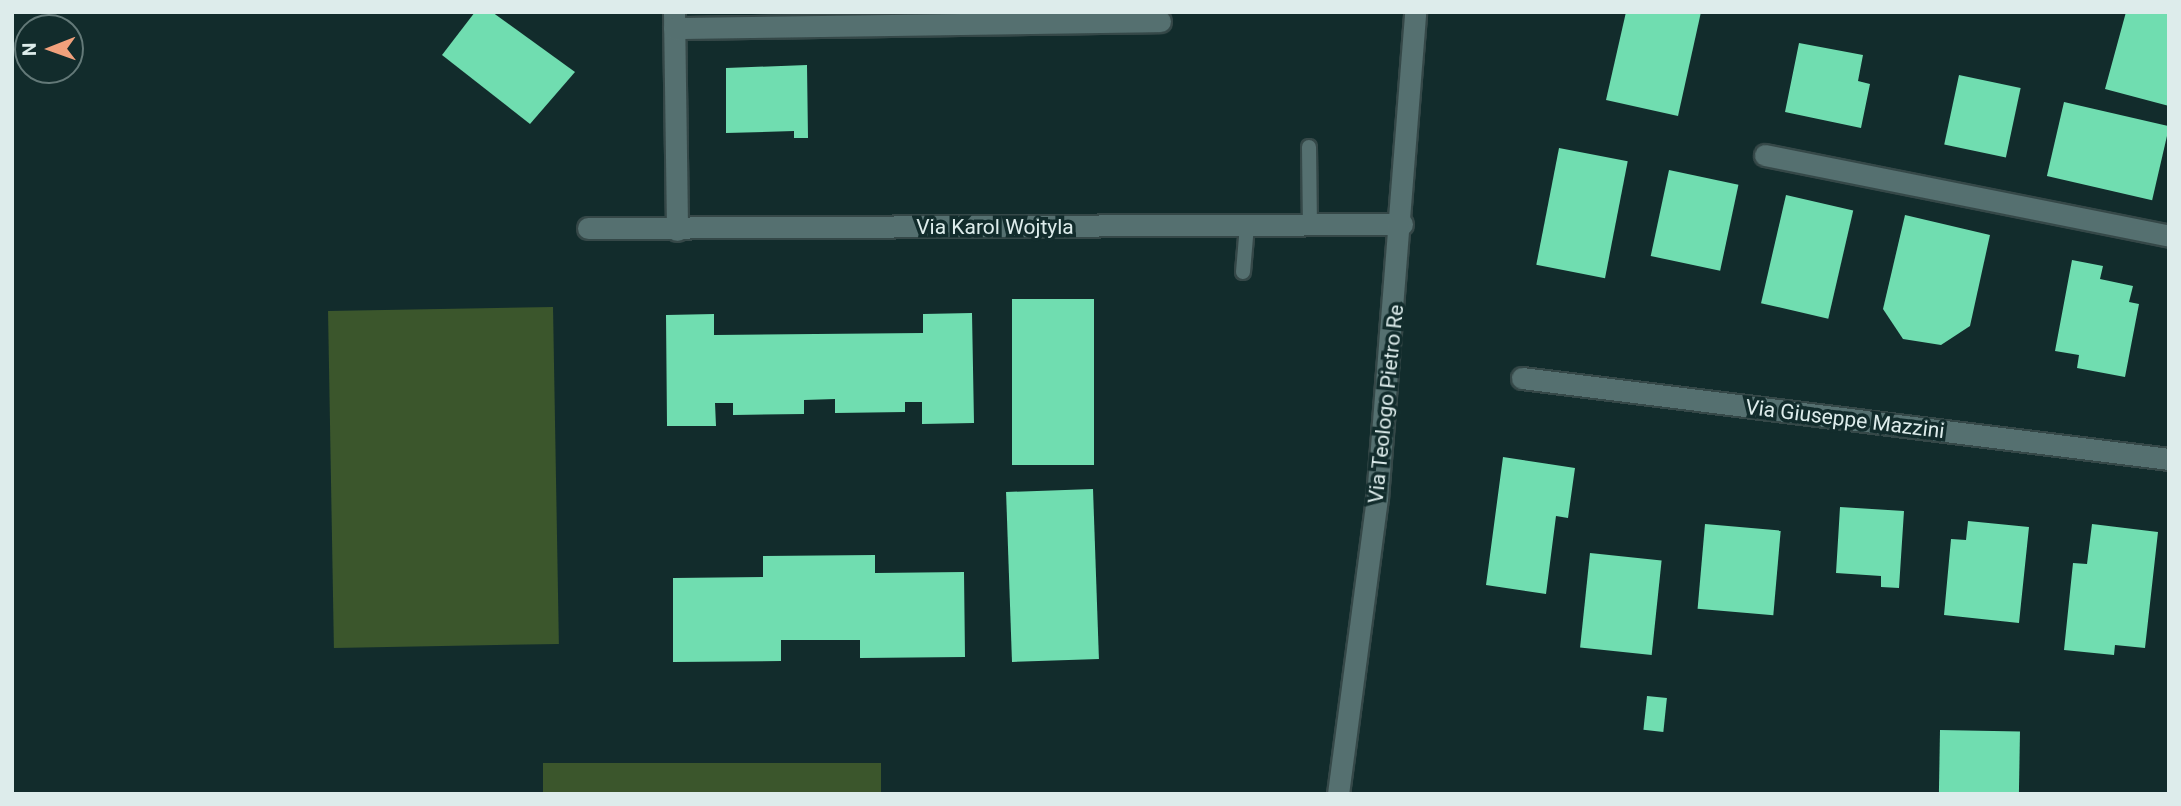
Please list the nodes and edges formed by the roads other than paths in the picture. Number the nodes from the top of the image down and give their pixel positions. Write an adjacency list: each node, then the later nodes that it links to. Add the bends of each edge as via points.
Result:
1 (1415, 12): 6 (street, Via Teologo Pietro Re)
2 (674, 20): 3 (street); 10 (street)
3 (1160, 21)
4 (1309, 147): 8 (lane)
5 (1765, 155): 11 (street)
6 (1402, 224): 8 (street, Via Karol Wojtyla); 15 (street, Via Teologo Pietro Re, via 1377,498)
7 (1247, 225): 8 (street, Via Karol Wojtyla); 10 (street, Via Karol Wojtyla); 12 (lane)
8 (1310, 225)
9 (588, 228): 10 (street, Via Karol Wojtyla)
10 (677, 230)
11 (2169, 236)
12 (1243, 272)
13 (1521, 378): 14 (street, Via Giuseppe Mazzini)
14 (2169, 459)
15 (1338, 794)

